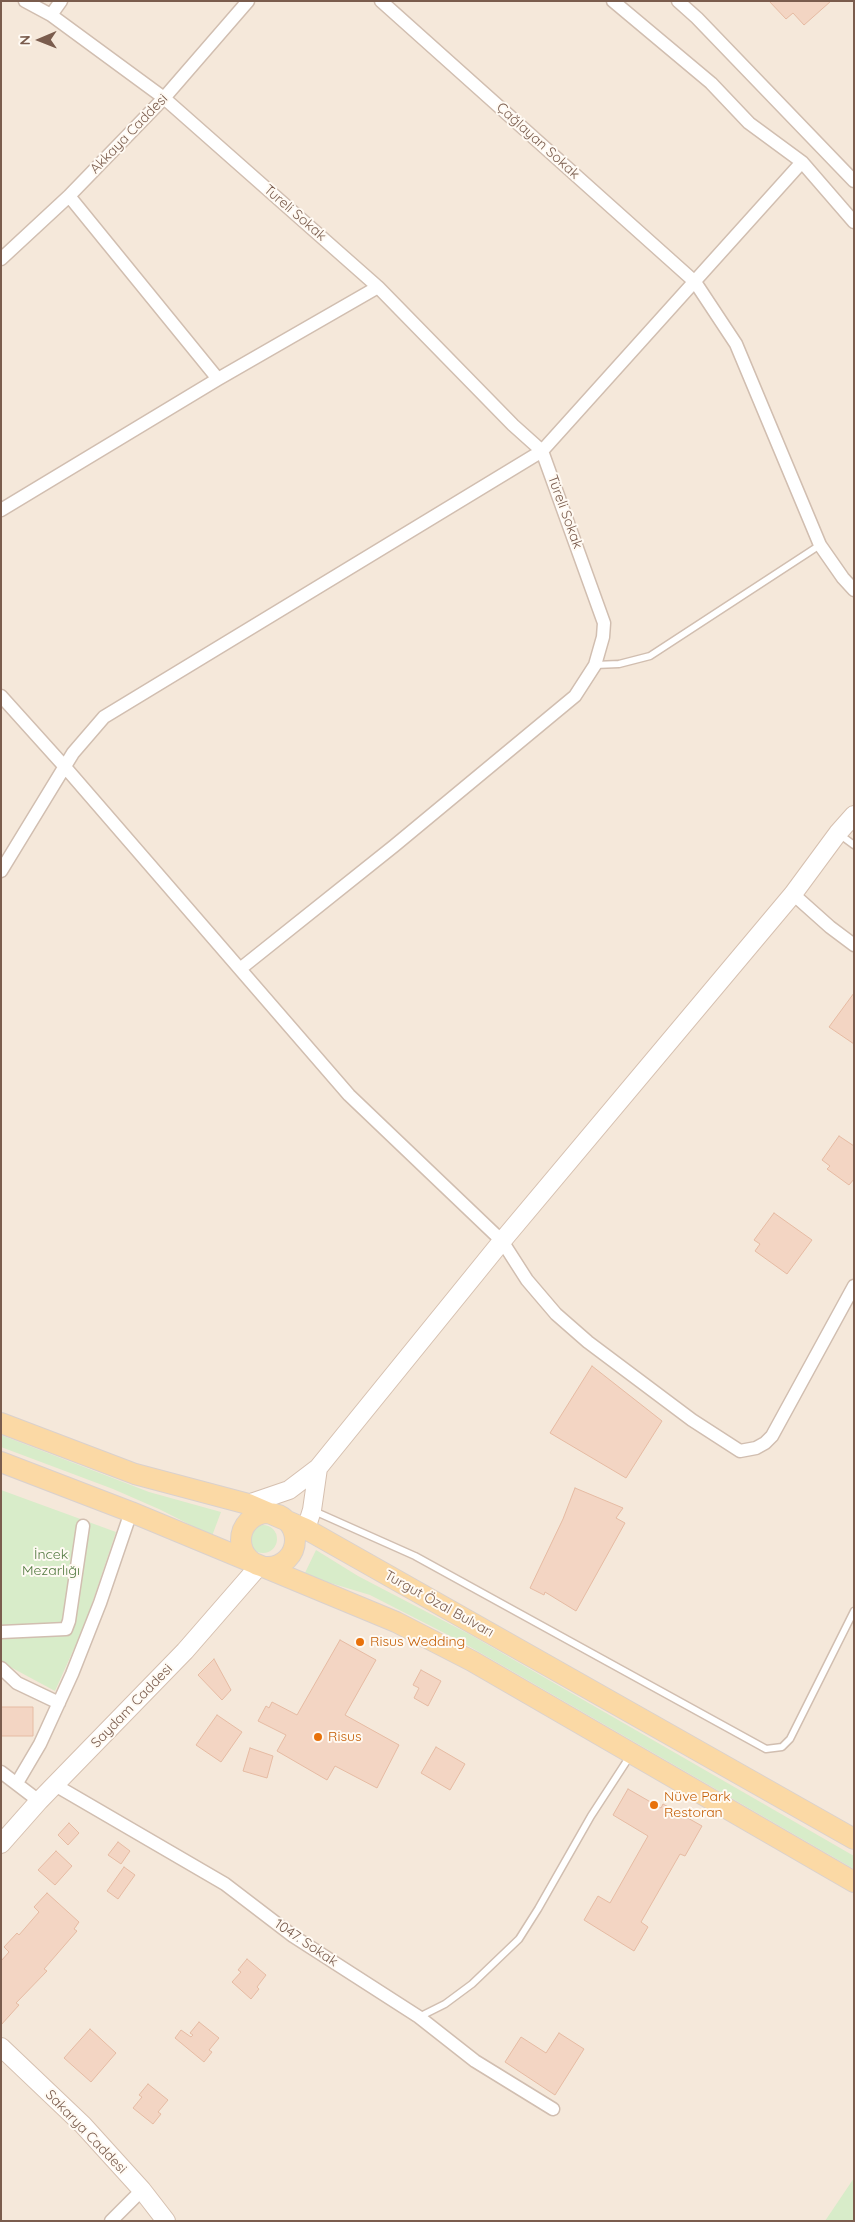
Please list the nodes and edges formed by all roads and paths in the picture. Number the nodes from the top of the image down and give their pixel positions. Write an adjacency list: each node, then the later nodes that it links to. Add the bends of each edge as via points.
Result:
1 (25, 1): 7 (street, Tureli Sokak)
2 (61, 1): 7 (street)
3 (248, 1): 8 (street, Akkaya Caddesi)
4 (381, 1): 14 (street, Çağlayan Sokak)
5 (613, 1): 9 (street, via 711,83 749,122)
6 (678, 1): 10 (street)
7 (51, 15): 8 (street, Tureli Sokak)
8 (164, 98): 11 (street, Akkaya Caddesi); 15 (street, Tureli Sokak)
9 (802, 162): 12 (street); 14 (street)
10 (854, 181)
11 (69, 196): 13 (street, Akkaya Caddesi); 16 (street)
12 (854, 222)
13 (1, 259)
14 (695, 282): 17 (street); 19 (street, Çağlayan Sokak, via 736,344)
15 (378, 288): 16 (street); 17 (street, Tureli Sokak)
16 (218, 379): 18 (street)
17 (542, 451): 21 (street, Türeli Sokak, via 604,623); 23 (street, via 104,717)
18 (1, 510)
19 (820, 545): 20 (street, Çağlayan Sokak); 21 (lane, via 650,656 619,664)
20 (854, 590)
21 (595, 665): 30 (street, Türeli Sokak, via 575,696)
22 (1, 696): 23 (street)
23 (65, 767): 27 (street); 30 (street)
24 (854, 815): 25 (street)
25 (838, 834): 26 (lane); 28 (street)
26 (854, 845)
27 (1, 871)
28 (793, 894): 29 (street); 31 (street)
29 (854, 945)
30 (240, 969): 31 (street, via 349,1095)
31 (502, 1241): 32 (street, via 546,1304 572,1329 692,1420 740,1450 756,1448 772,1436); 35 (street)
32 (854, 1287)
33 (1, 1423): 36 (main road, Turgut Özal Bulvarı, via 135,1474)
34 (1, 1462): 37 (main road)
35 (318, 1468): 36 (street, via 289,1490); 39 (street)
36 (248, 1504): 38 (main road, Turgut Özal Bulvarı)
37 (130, 1512): 41 (main road); 45 (street, via 100,1603)
38 (280, 1516): 39 (main road, Turgut Özal Bulvarı); 41 (main road, via 292,1530 294,1548 284,1562); 41 (main road, via 263,1514 254,1517 243,1530 242,1548)
39 (309, 1519): 42 (lane, via 415,1556 766,1749 782,1747 790,1739); 51 (main road, Turgut Özal Bulvarı)
40 (83, 1526): 43 (street, via 66,1629)
41 (259, 1566): 46 (main road, via 344,1599 429,1638); 49 (street, Saydam Caddesi, via 185,1651)
42 (854, 1611)
43 (1, 1632)
44 (1, 1668): 45 (street, via 17,1682)
45 (59, 1703): 48 (street)
46 (632, 1753): 53 (main road); 54 (lane, via 519,1939 472,1984 445,2004)
47 (1, 1772): 48 (street)
48 (17, 1783): 50 (street)
49 (55, 1785): 50 (street, Saydam Caddesi); 54 (street, 1047. Sokak, via 225,1884 293,1936)
50 (38, 1801): 52 (street, Saydam Caddesi)
51 (854, 1839)
52 (1, 1844)
53 (854, 1882)
54 (419, 2017): 56 (street, 1047. Sokak, via 475,2061)
55 (1, 2047): 57 (street, Sakarya Caddesi, via 83,2125)
56 (553, 2108)
57 (142, 2190): 58 (street); 59 (street, Sakarya Caddesi)
58 (111, 2221)
59 (166, 2221)

